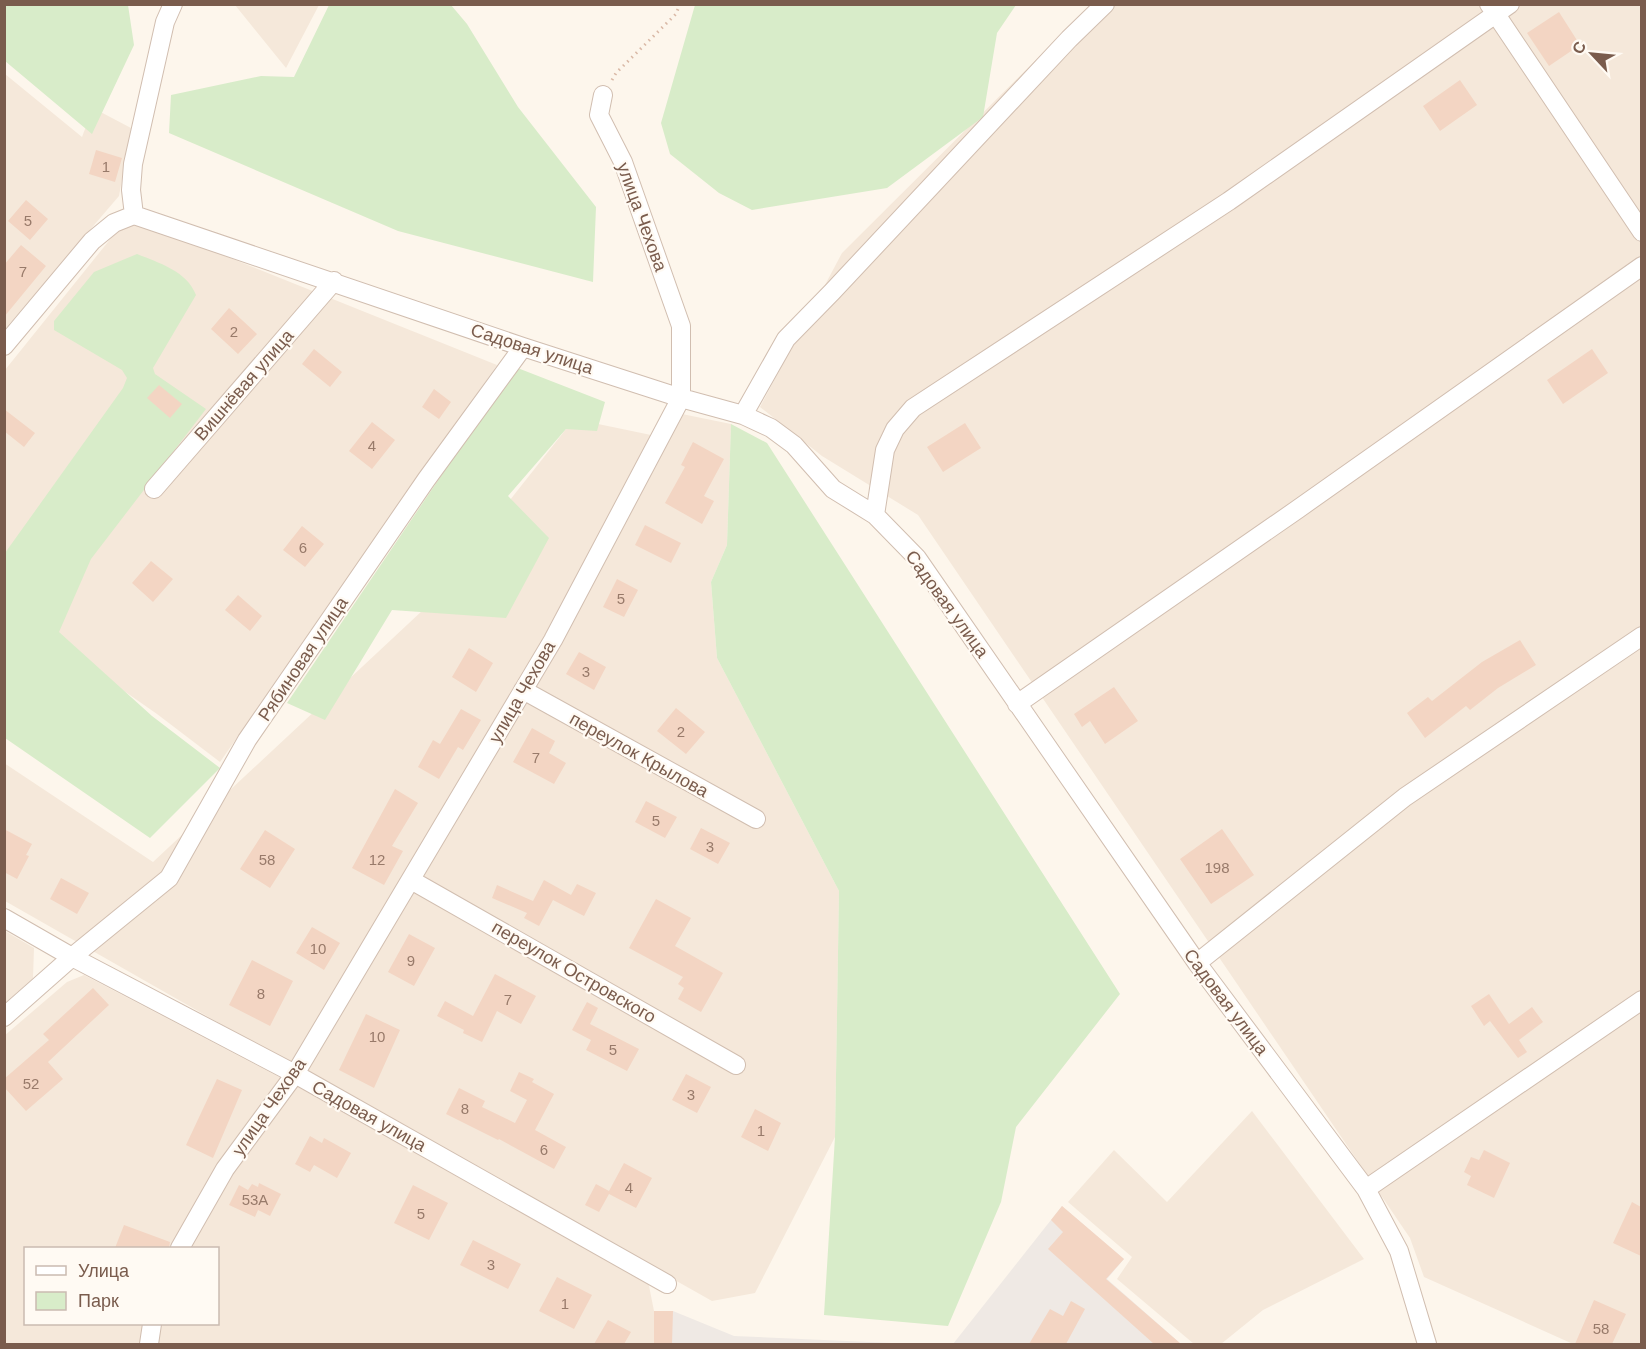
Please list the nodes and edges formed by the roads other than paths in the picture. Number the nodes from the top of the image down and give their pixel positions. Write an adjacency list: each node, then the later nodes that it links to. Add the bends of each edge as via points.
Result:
1 (173, 4): 5 (street, via 165,22 133,164)
2 (1105, 4): 12 (street, via 786,339)
3 (1498, 8): 6 (street); 14 (street, via 1229,201 913,408 895,429 885,450)
4 (603, 95): 11 (street, улица Чехова, via 599,115 623,162 681,326)
5 (134, 214): 8 (street, Садовая улица); 9 (street, via 114,223 92,241)
6 (1641, 232)
7 (1641, 266): 17 (street)
8 (334, 281): 10 (street, Садовая улица); 13 (street, Вишнёвая улица)
9 (4, 346)
10 (523, 347): 11 (street, Садовая улица); 21 (street, Рябиновая улица, via 247,740 170,878)
11 (681, 398): 12 (street, Садовая улица); 16 (street, улица Чехова)
12 (743, 415): 14 (street, Садовая улица, via 794,445 833,489)
13 (154, 489)
14 (875, 515): 17 (street, Садовая улица, via 917,558)
15 (1641, 636): 22 (street, via 1405,796)
16 (523, 690): 18 (street, переулок Крылова); 19 (street, улица Чехова)
17 (1017, 704): 22 (street, Садовая улица)
18 (756, 819)
19 (411, 880): 25 (street, переулок Островского); 26 (street, улица Чехова)
20 (4, 918): 21 (street, Садовая улица)
21 (72, 957): 24 (street, Рябиновая улица); 26 (street, Садовая улица)
22 (1197, 963): 27 (street, Садовая улица)
23 (1641, 1000): 27 (street)
24 (4, 1017)
25 (736, 1065)
26 (295, 1074): 28 (street, улица Чехова, via 225,1169); 29 (street, Садовая улица)
27 (1366, 1189): 32 (street, Садовая улица, via 1399,1251)
28 (181, 1247)
29 (667, 1284)
30 (152, 1325): 31 (street)
31 (149, 1344)
32 (1427, 1344)

